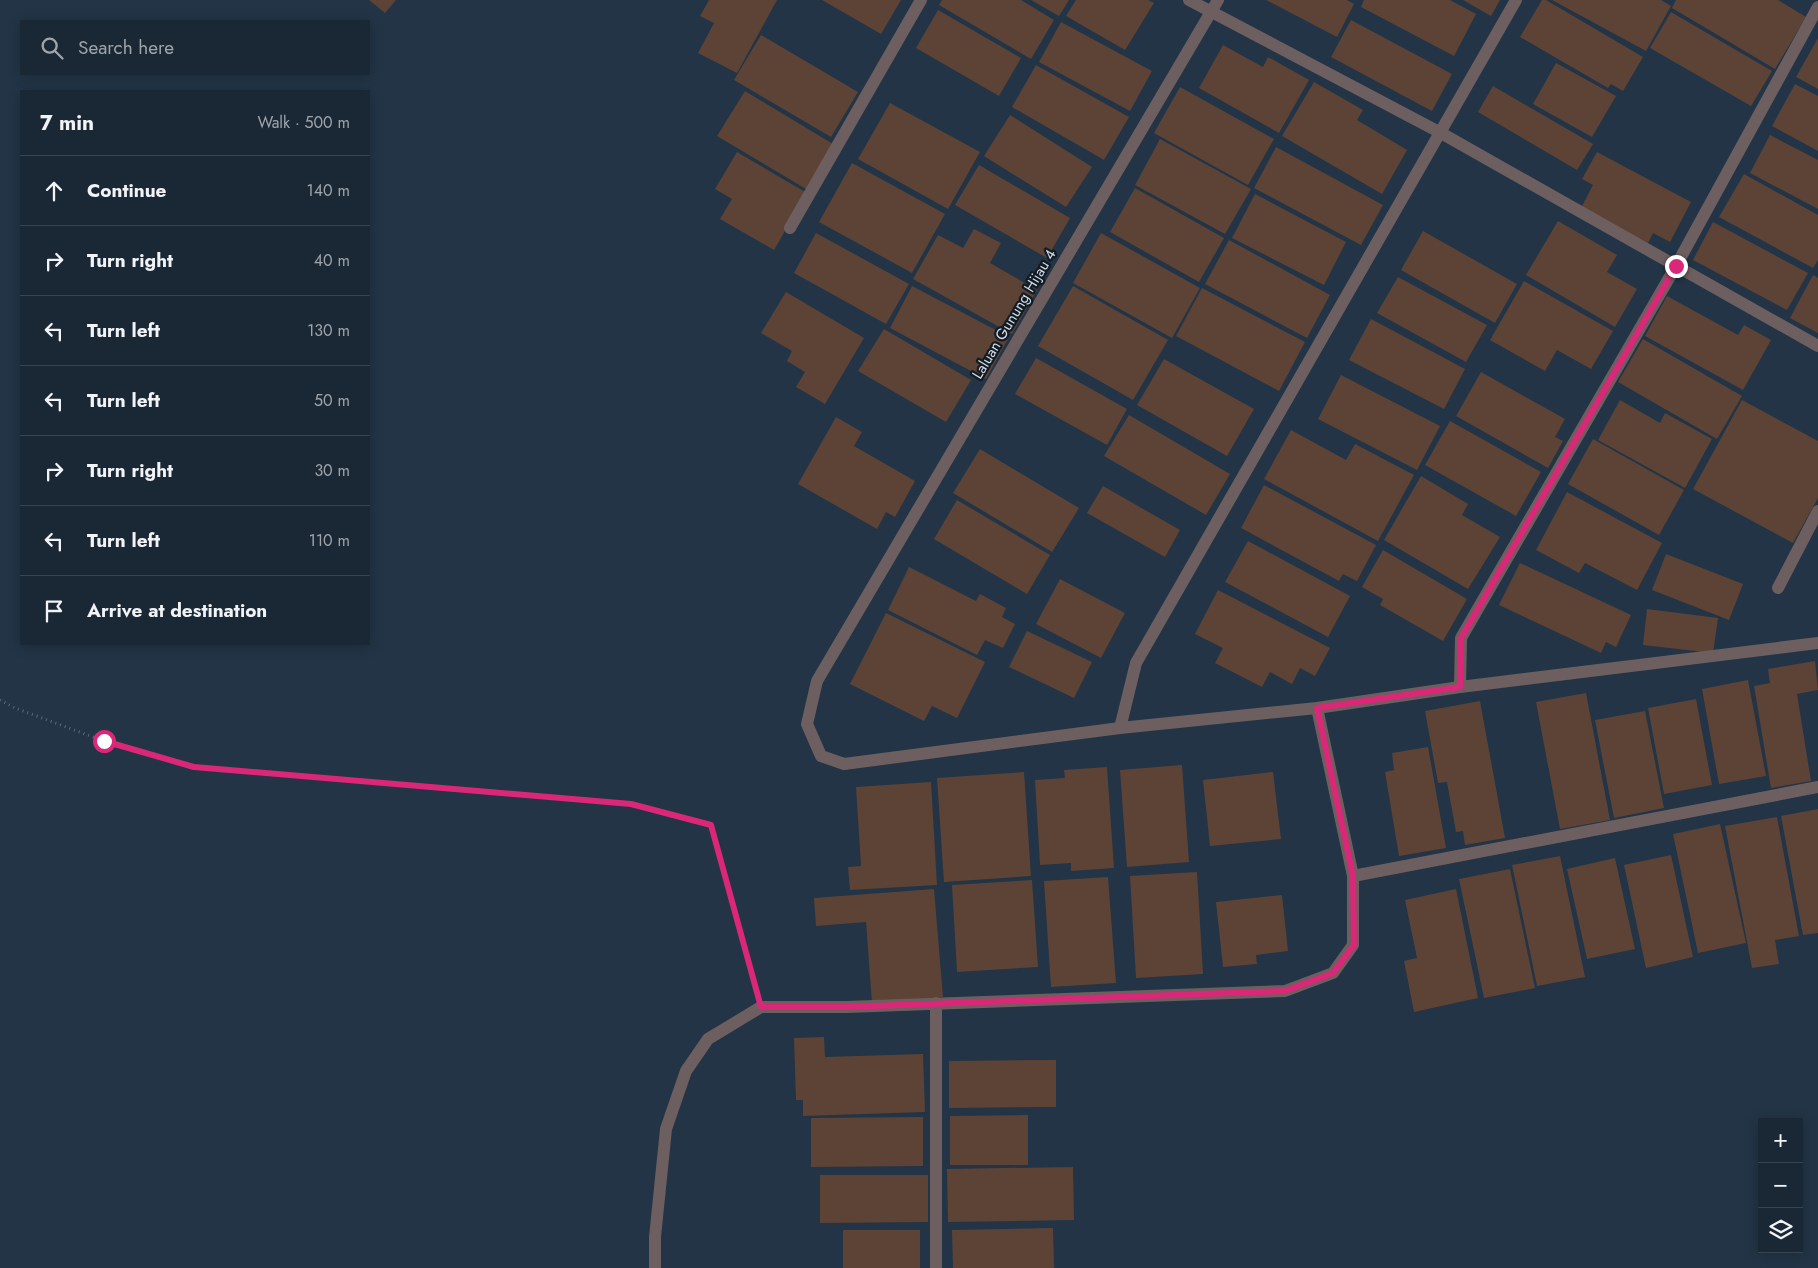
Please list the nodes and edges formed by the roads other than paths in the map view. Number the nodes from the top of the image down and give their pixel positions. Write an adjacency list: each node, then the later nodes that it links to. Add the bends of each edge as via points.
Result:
1 (921, 0): 10 (street)
2 (1188, 0): 8 (street)
3 (1218, 0): 8 (street, Laluan Gunung Hijau 4)
4 (1516, 0): 9 (street)
5 (1813, 0): 6 (street)
6 (1818, 3)
7 (1818, 7): 11 (street)
8 (1210, 13): 9 (street); 18 (street, Laluan Gunung Hijau 4, via 817,681 807,724 821,756 844,764)
9 (1441, 133): 11 (street); 18 (street, via 1136,663)
10 (790, 228)
11 (1676, 266): 12 (street); 16 (street, via 1461,638)
12 (1818, 346)
13 (1818, 512): 14 (street)
14 (1778, 588)
15 (1818, 643): 16 (street, Laluan Gunung Hijau 4)
16 (1460, 687): 17 (street, Laluan Gunung Hijau 4)
17 (1317, 708): 18 (street, Laluan Gunung Hijau 4); 20 (street)
18 (1120, 728)
19 (1818, 788): 20 (street)
20 (1353, 876): 21 (street, via 1354,945 1333,973 1285,991)
21 (936, 1003): 22 (street, via 761,1007 708,1039 686,1071 666,1129); 23 (street)
22 (654, 1267)
23 (936, 1268)

